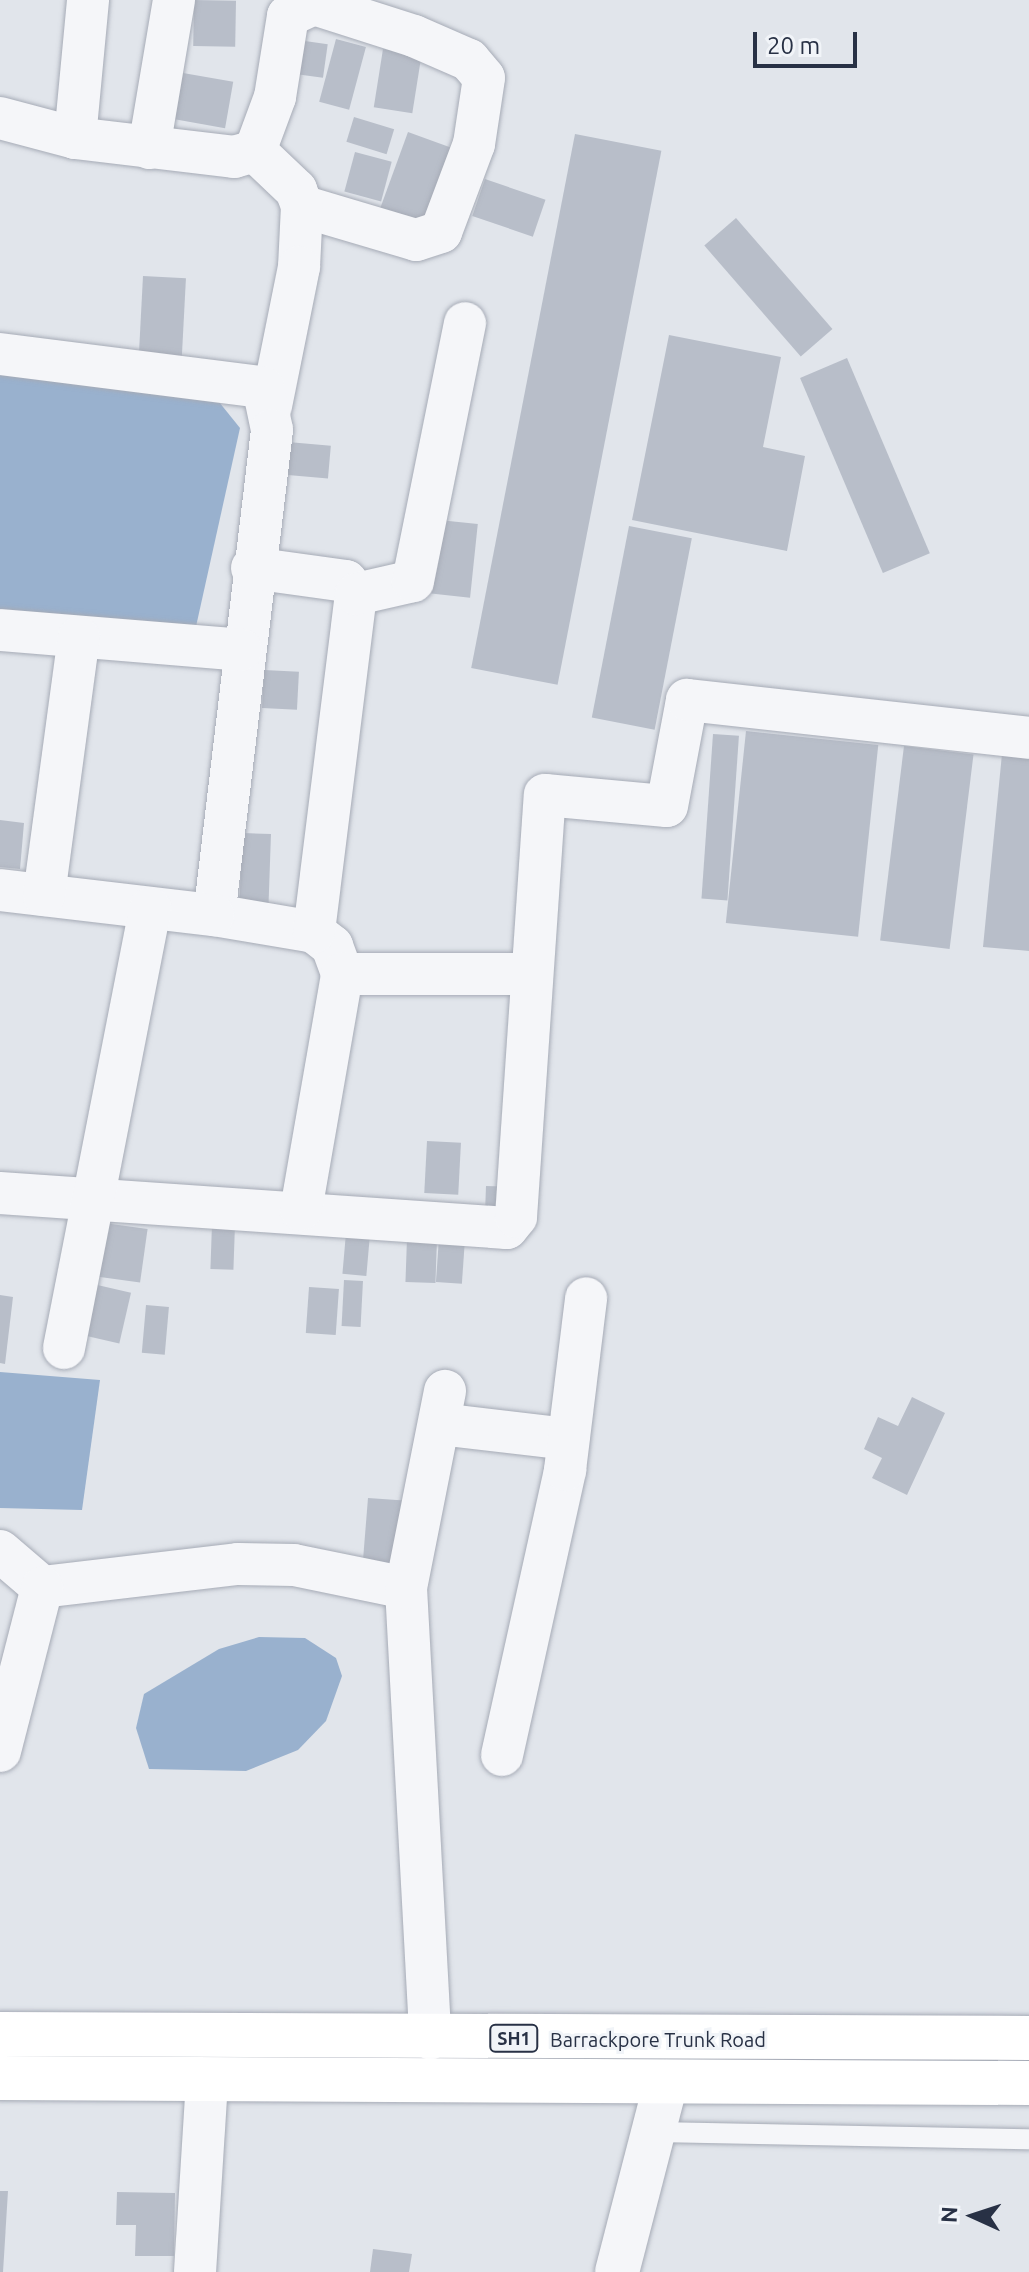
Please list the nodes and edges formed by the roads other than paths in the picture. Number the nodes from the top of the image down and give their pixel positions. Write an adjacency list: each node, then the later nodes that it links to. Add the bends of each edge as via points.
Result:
1 (88, 0): 4 (street)
2 (174, 0): 5 (street)
3 (0, 118): 4 (street)
4 (75, 138): 5 (street)
5 (149, 148): 6 (street, via 234,157)
6 (255, 151): 7 (street, via 296,190); 7 (street, via 275,97 288,16 298,6 314,4 414,36 469,60 484,78 474,144 441,232 416,240)
7 (302, 206): 10 (street, via 299,267)
8 (465, 323): 12 (street, via 413,581)
9 (0, 354): 10 (street, via 235,379 263,387)
10 (271, 406): 11 (street)
11 (252, 568): 12 (street, via 346,581); 15 (street)
12 (356, 594): 21 (street)
13 (0, 630): 14 (street)
14 (79, 637): 15 (street); 18 (street)
15 (241, 650): 20 (street, via 234,790)
16 (1029, 738): 23 (street, via 687,700 667,806 545,795)
17 (0, 890): 18 (street)
18 (44, 895): 19 (street)
19 (150, 908): 20 (street); 25 (street)
20 (214, 915): 21 (street)
21 (314, 932): 22 (street, via 332,946)
22 (342, 974): 23 (street); 26 (street)
23 (529, 974): 26 (street, via 516,1217 507,1228)
24 (0, 1193): 25 (street)
25 (93, 1198): 26 (street); 28 (street)
26 (301, 1210)
27 (586, 1298): 29 (street)
28 (64, 1348)
29 (568, 1439): 32 (street, via 442,1407); 34 (street)
30 (0, 1551): 31 (street)
31 (42, 1587): 32 (street, via 238,1564 294,1565); 33 (street)
32 (406, 1588): 36 (street)
33 (0, 1751)
34 (502, 1755)
35 (0, 2034): 36 (main road, Barrackpore Trunk Road / SH1)
36 (430, 2038): 37 (main road, Barrackpore Trunk Road / SH1)
37 (1029, 2038)
38 (0, 2078): 39 (main road, SH1)
39 (207, 2080): 40 (main road, SH1); 44 (street)
40 (666, 2082): 41 (main road, SH1); 42 (street)
41 (1029, 2083)
42 (653, 2132): 43 (lane); 45 (street)
43 (1029, 2139)
44 (195, 2272)
45 (617, 2272)

